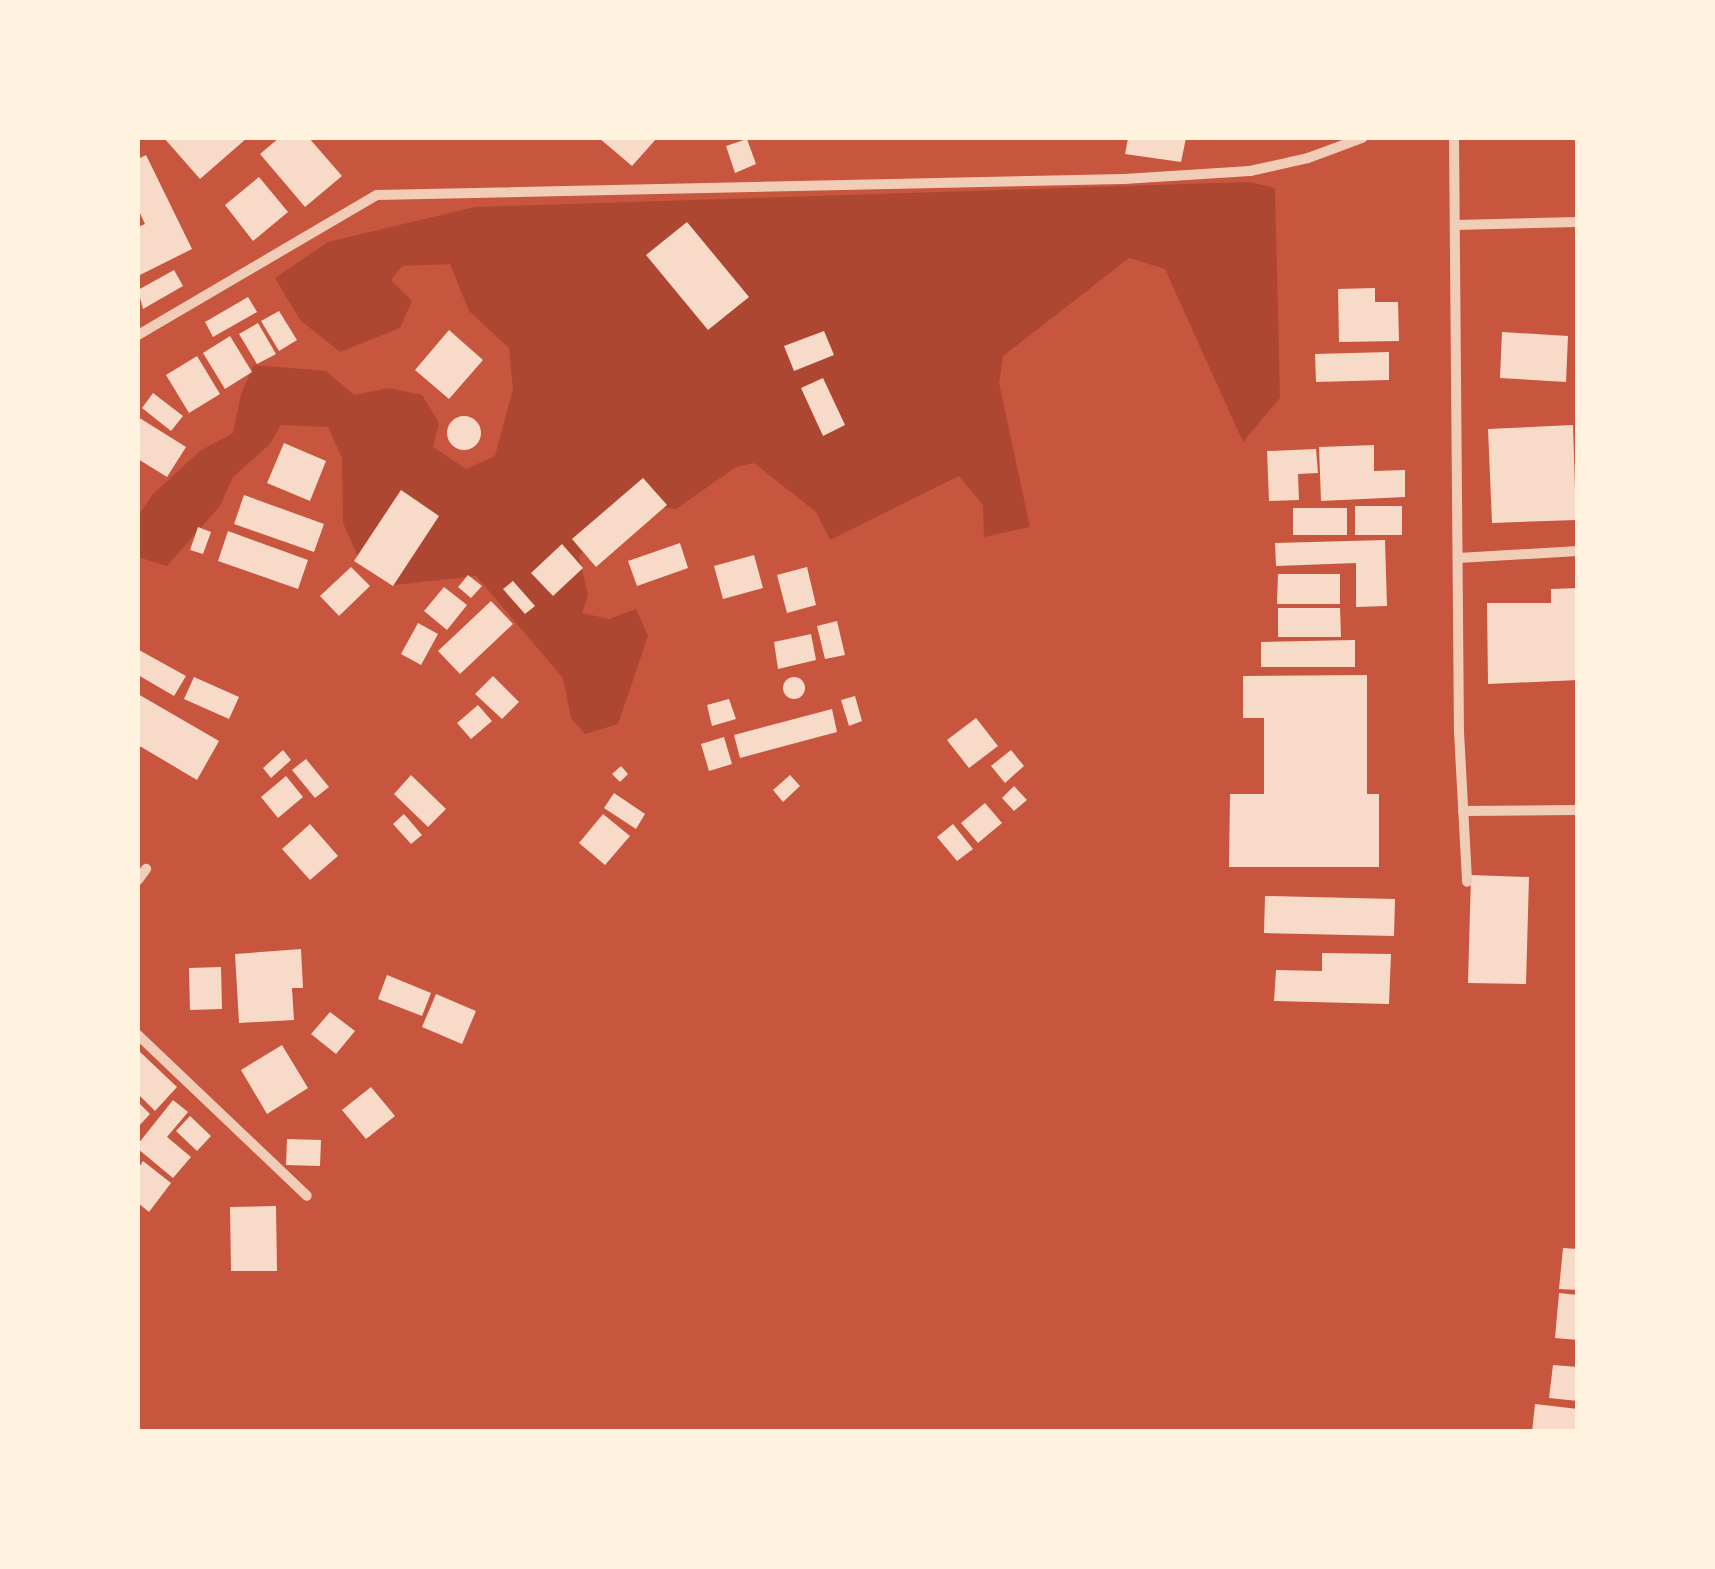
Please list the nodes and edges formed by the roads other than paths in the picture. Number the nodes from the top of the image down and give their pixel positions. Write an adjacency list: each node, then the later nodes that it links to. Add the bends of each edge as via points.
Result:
1 (1362, 138): 5 (street, via 1250,170 1142,178 377,196)
2 (1454, 138): 4 (street)
3 (1578, 222): 4 (street)
4 (1455, 225): 7 (street)
5 (138, 335)
6 (1578, 550): 7 (street)
7 (1458, 558): 9 (street)
8 (1578, 810): 9 (street)
9 (1463, 811): 12 (street)
10 (146, 869): 11 (street)
11 (138, 880)
12 (1467, 882)
13 (138, 1034): 14 (street)
14 (308, 1196)

